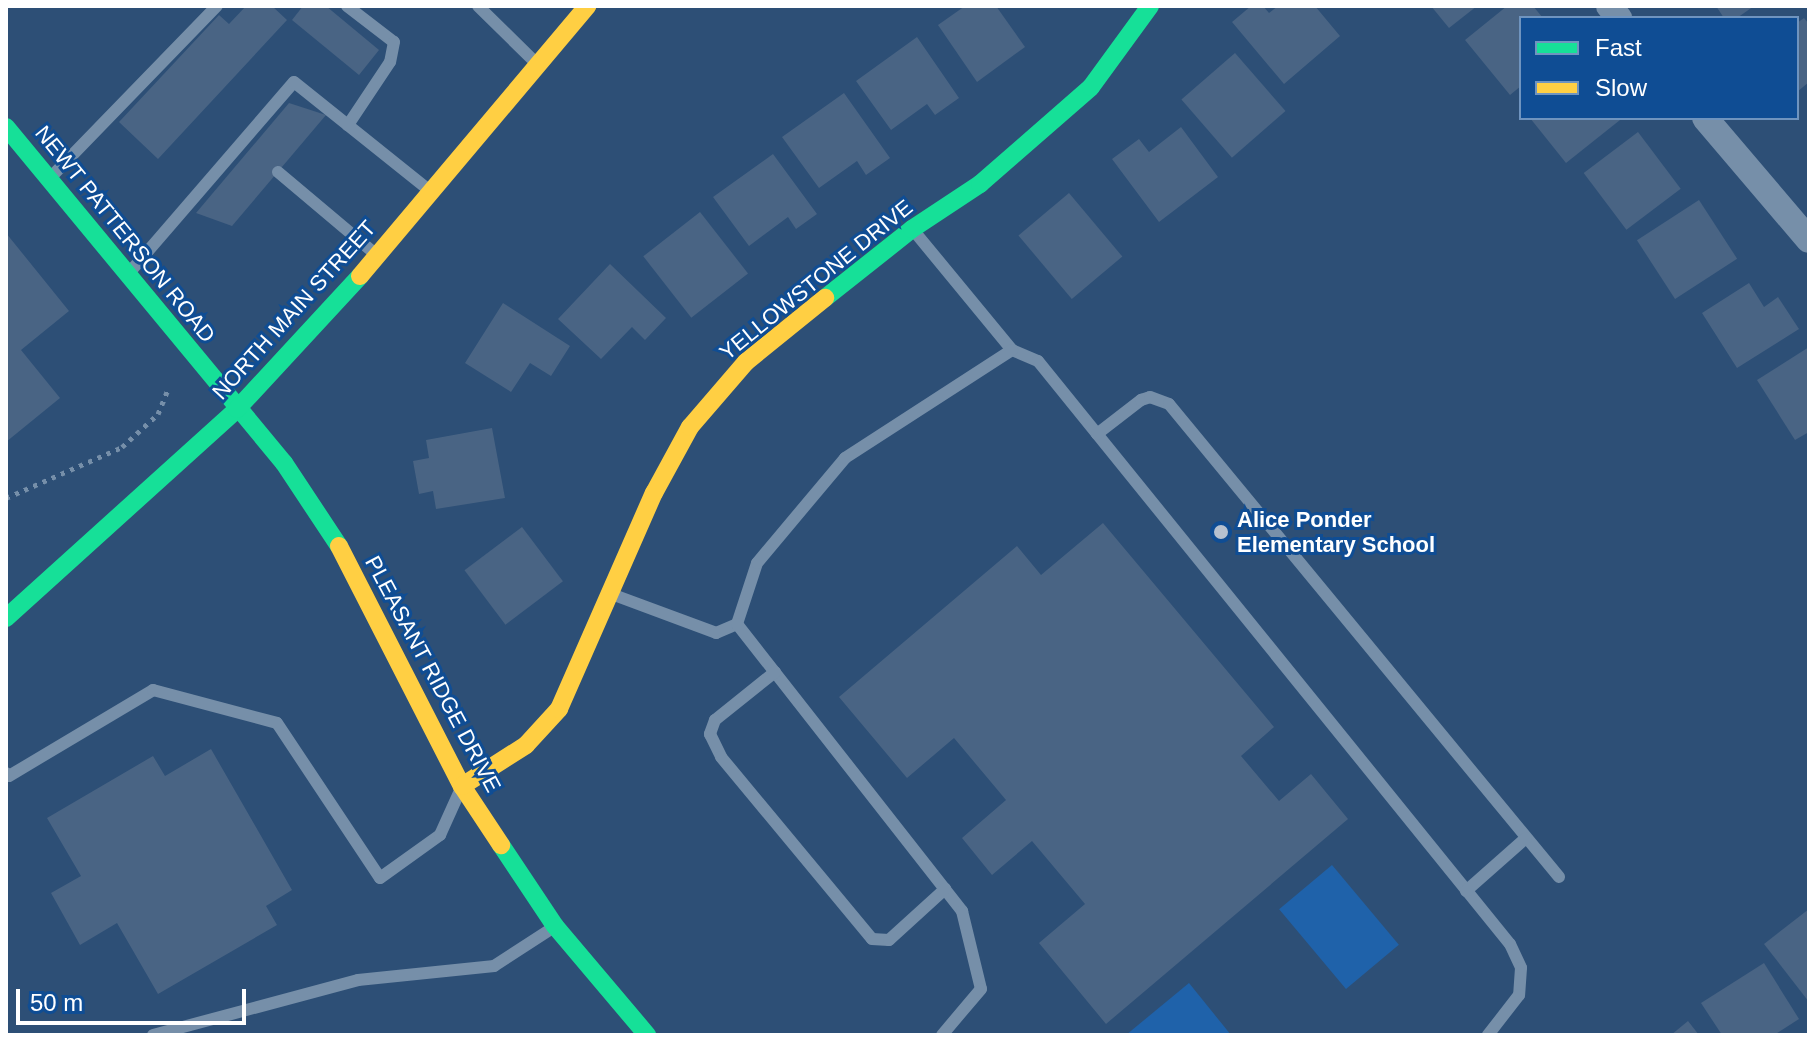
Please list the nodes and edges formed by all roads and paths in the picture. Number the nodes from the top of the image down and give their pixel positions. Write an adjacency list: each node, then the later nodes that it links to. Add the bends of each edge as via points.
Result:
1 (217, 6): 11 (lane)
2 (347, 6): 8 (lane, via 394,42 390,62)
3 (478, 6): 6 (lane)
4 (587, 6): 6 (street, NORTH MAIN STREET)
5 (1150, 6): 13 (street, YELLOWSTONE DRIVE, via 1091,87 980,184)
6 (539, 66): 12 (street, NORTH MAIN STREET)
7 (1707, 120): 14 (street)
8 (348, 125): 12 (lane); 16 (lane, via 294,82 244,147)
9 (6, 127): 11 (street, NEWT PATTERSON ROAD)
10 (278, 172): 15 (lane)
11 (49, 180): 16 (street, NEWT PATTERSON ROAD)
12 (432, 192): 15 (street, NORTH MAIN STREET)
13 (912, 229): 17 (lane); 22 (street, YELLOWSTONE DRIVE, via 746,362 690,427 654,493)
14 (1809, 240)
15 (377, 256): 19 (street, NORTH MAIN STREET)
16 (127, 275): 19 (street, NEWT PATTERSON ROAD)
17 (1012, 350): 20 (lane, via 1038,361); 24 (lane, via 845,458 757,563)
18 (168, 389): 21 (path, via 158,414 122,447)
19 (237, 409): 23 (street, NORTH MAIN STREET); 27 (street, PLEASANT RIDGE DRIVE, via 328,526 385,627)
20 (1097, 434): 28 (lane, via 1141,400 1150,397 1169,404); 31 (lane)
21 (6, 498)
22 (613, 595): 24 (lane, via 716,633); 27 (street, YELLOWSTONE DRIVE, via 559,709 526,745)
23 (6, 618)
24 (737, 624): 25 (lane)
25 (775, 672): 30 (lane); 30 (lane, via 715,720 710,734 721,757 872,939 889,940)
26 (6, 773): 27 (lane, via 153,690 277,723 380,878 440,835)
27 (462, 786): 32 (street, PLEASANT RIDGE DRIVE)
28 (1526, 838): 29 (lane); 31 (lane)
29 (1559, 877)
30 (945, 889): 35 (lane, via 962,911 981,989)
31 (1466, 891): 36 (lane, via 1510,944 1521,968 1519,995)
32 (555, 926): 33 (lane, via 494,966 358,980); 34 (street, PLEASANT RIDGE DRIVE)
33 (153, 1035)
34 (647, 1035)
35 (942, 1035)
36 (1488, 1035)

